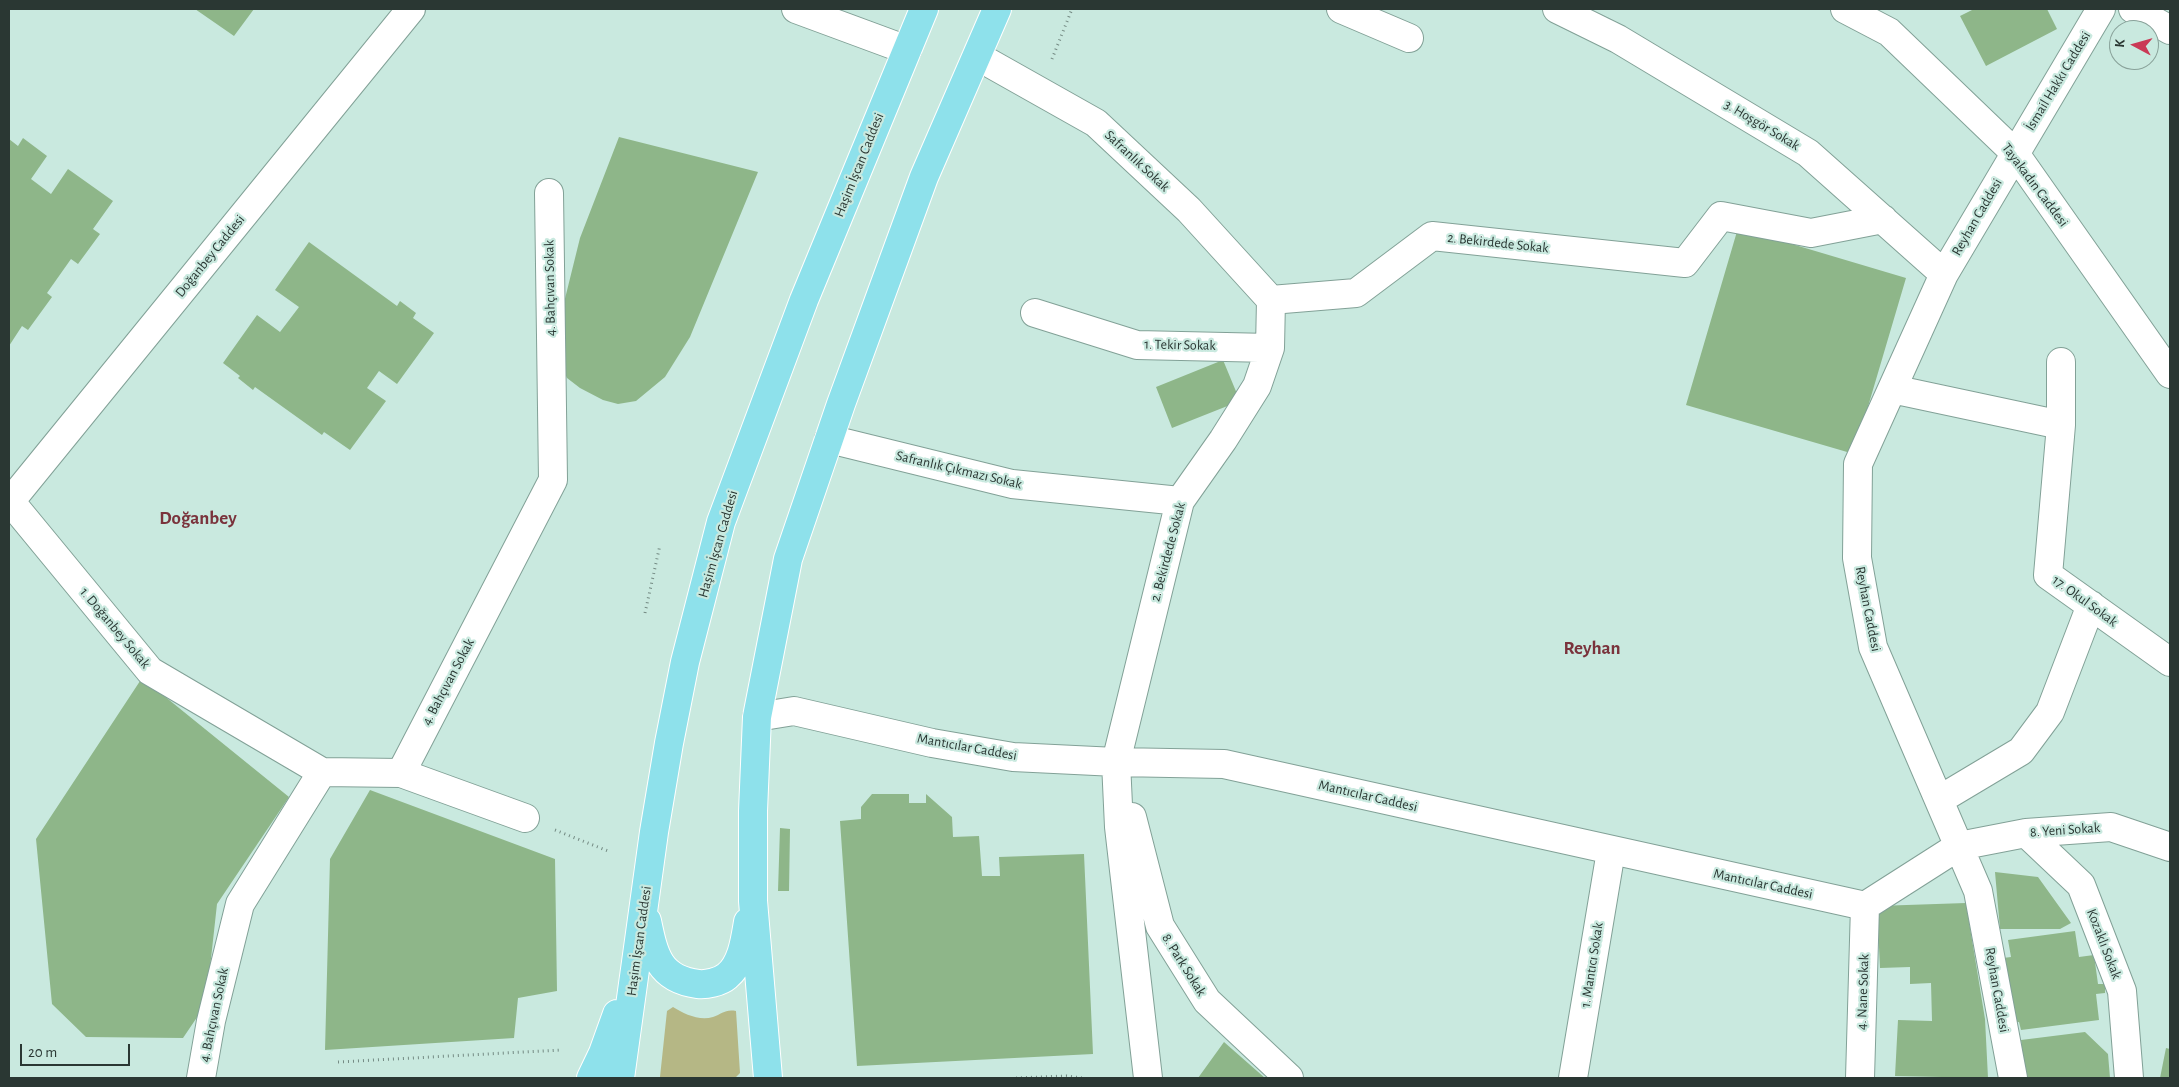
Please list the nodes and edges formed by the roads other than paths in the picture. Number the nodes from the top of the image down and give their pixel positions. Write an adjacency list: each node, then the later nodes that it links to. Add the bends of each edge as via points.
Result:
1 (411, 9): 27 (street, Doğanbey Caddesi)
2 (796, 9): 13 (street)
3 (924, 9): 13 (main road, Haşim İşcan Caddesi)
4 (997, 9): 14 (main road)
5 (1341, 9): 12 (street)
6 (1557, 9): 17 (street, 3. Hoşgör Sokak, via 1618,39 1808,153)
7 (1845, 9): 10 (street, Tayakadın Caddesi)
8 (2101, 9): 15 (street, İsmail Hakkı Caddesi)
9 (2133, 9): 11 (street)
10 (1891, 20): 15 (street, Tayakadın Caddesi)
11 (2170, 30)
12 (1409, 38)
13 (906, 50): 43 (main road, Haşim İşcan Caddesi, via 804,300 721,522 671,734)
14 (977, 56): 19 (street, Safranlık Sokak, via 1096,123 1189,210); 26 (main road, via 924,177)
15 (2014, 152): 18 (street, Reyhan Caddesi); 23 (street, Tayakadın Caddesi)
16 (549, 193): 34 (street, 4. Bahçıvan Sokak, via 554,480)
17 (1883, 219): 18 (street, 3. Hoşgör Sokak); 19 (street, 2. Bekirdede Sokak, via 1811,233 1721,216 1685,263 1432,236 1356,293)
18 (1944, 274): 24 (street, Reyhan Caddesi)
19 (1271, 300): 21 (street, 2. Bekirdede Sokak)
20 (1035, 313): 21 (street, 1. Tekir Sokak, via 1138,344)
21 (1270, 348): 28 (street, 2. Bekirdede Sokak, via 1257,386)
22 (2061, 362): 25 (street, 17. Okul Sokak)
23 (2170, 374)
24 (1892, 389): 25 (street); 35 (street, Reyhan Caddesi, via 1858,464 1857,558 1873,647)
25 (2061, 425): 29 (street, 17. Okul Sokak, via 2048,575)
26 (829, 439): 28 (street, Safranlık Çıkmazı Sokak, via 1012,484); 31 (main road, via 788,559)
27 (9, 502): 33 (street, 1. Doğanbey Sokak, via 150,671)
28 (1180, 502): 32 (street, 2. Bekirdede Sokak)
29 (2090, 605): 30 (street, 17. Okul Sokak); 35 (street, via 2050,712 2021,751)
30 (2170, 662)
31 (757, 717): 32 (street, Mantıcılar Caddesi, via 794,711 932,743 1013,757); 41 (main road)
32 (1116, 762): 40 (street, Mantıcılar Caddesi, via 1224,764); 49 (street, via 1119,827); 50 (street, 8. Park Sokak, via 1160,926 1207,1001)
33 (322, 772): 34 (street); 45 (street, 4. Bahçıvan Sokak, via 240,904 211,1021)
34 (401, 773): 36 (street)
35 (1939, 800): 38 (street, Reyhan Caddesi)
36 (525, 818)
37 (2026, 833): 38 (street, 8. Yeni Sokak); 39 (street, 8. Yeni Sokak, via 2111,827); 54 (street, Kozaklı Sokak, via 2081,885 2122,991)
38 (1959, 846): 42 (street); 53 (street, Reyhan Caddesi, via 1978,891)
39 (2170, 847)
40 (1610, 851): 42 (street, Mantıcılar Caddesi); 51 (street, 1. Mantıcı Sokak)
41 (753, 901): 43 (main road, via 742,954 727,976 705,985 682,982 664,970 655,955); 48 (main road)
42 (1865, 906): 52 (street, 4. Nane Sokak)
43 (644, 910): 44 (main road, Haşim İşcan Caddesi)
44 (635, 968): 46 (main road); 47 (main road, Haşim İşcan Caddesi)
45 (201, 1078)
46 (591, 1078)
47 (620, 1078)
48 (768, 1078)
49 (1148, 1078)
50 (1289, 1078)
51 (1574, 1078)
52 (1860, 1078)
53 (2013, 1078)
54 (2129, 1078)

